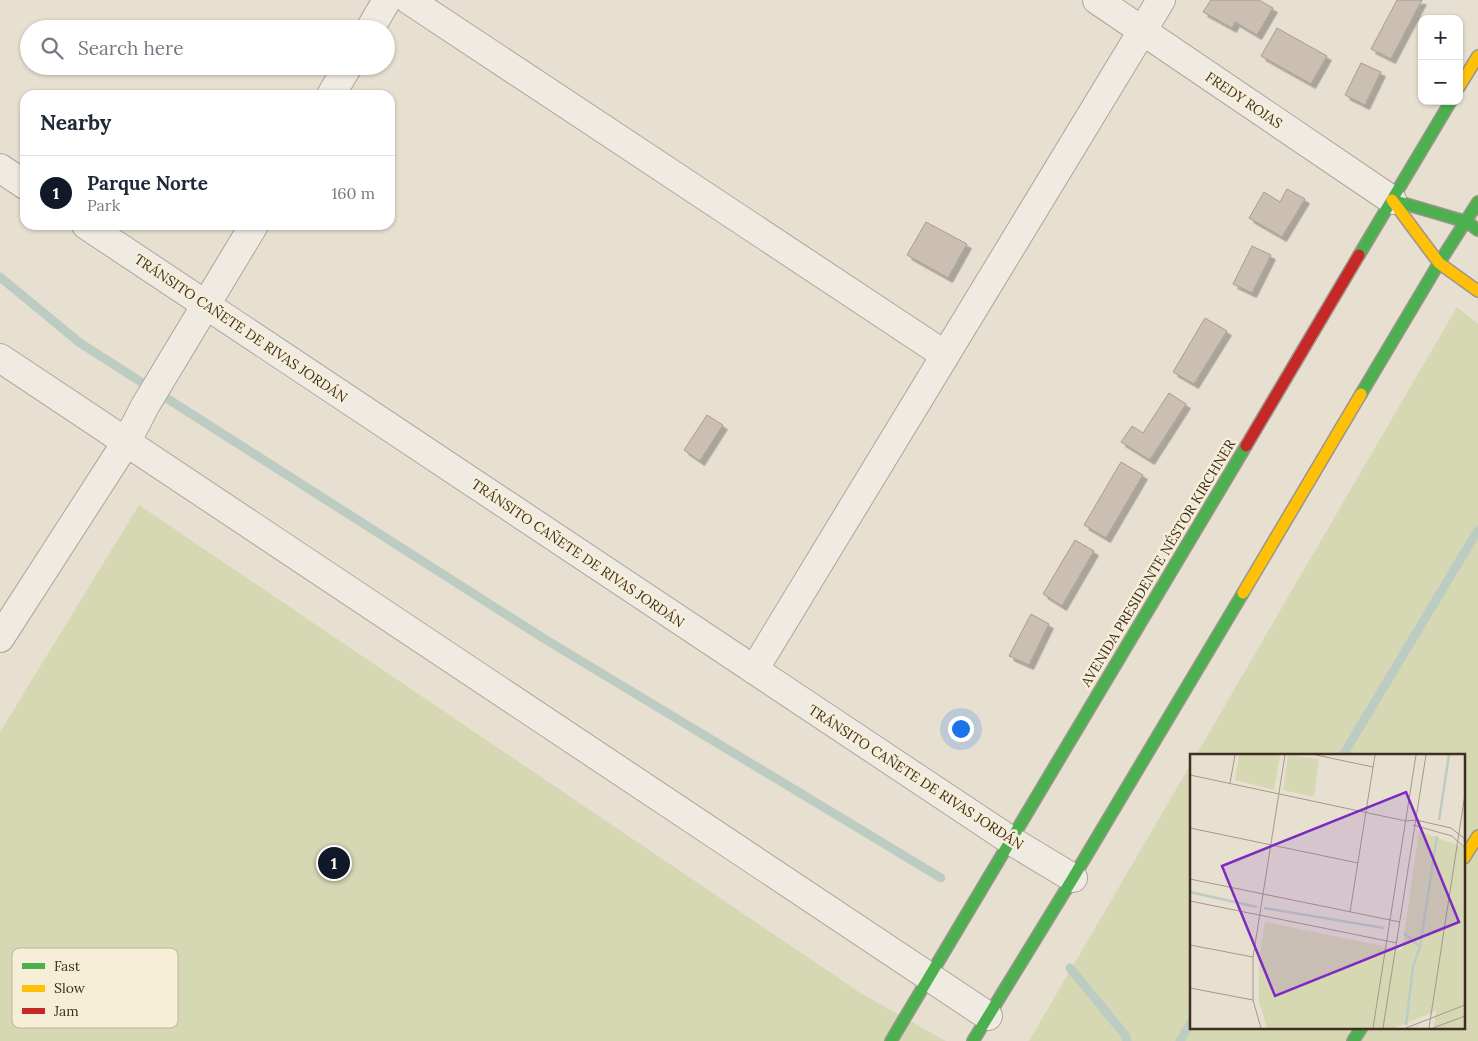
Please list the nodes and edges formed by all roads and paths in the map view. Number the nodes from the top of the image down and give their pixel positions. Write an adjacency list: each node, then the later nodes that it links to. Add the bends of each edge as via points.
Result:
1 (386, 0): 5 (street)
2 (409, 0): 23 (street)
3 (1097, 0): 6 (street, FREDY ROJAS)
4 (1161, 0): 6 (street)
5 (375, 20)
6 (1142, 31): 14 (street, FREDY ROJAS); 23 (street)
7 (1478, 56): 9 (main road)
8 (343, 75): 10 (street)
9 (1463, 80)
10 (334, 90)
11 (1449, 105): 14 (main road, AVENIDA PRESIDENTE NÉSTOR KIRCHNER)
12 (0, 168): 13 (street)
13 (20, 182)
14 (1392, 200): 16 (main road); 20 (main road); 29 (main road, AVENIDA PRESIDENTE NÉSTOR KIRCHNER)
15 (1478, 202): 16 (main road)
16 (1467, 222): 19 (main road); 20 (main road)
17 (93, 230): 22 (street, TRÁNSITO CAÑETE DE RIVAS JORDÁN)
18 (251, 230): 22 (street)
19 (1478, 230)
20 (1439, 263): 21 (main road); 31 (main road)
21 (1478, 292)
22 (207, 306): 25 (street); 27 (street, TRÁNSITO CAÑETE DE RIVAS JORDÁN)
23 (945, 355): 27 (street)
24 (0, 358): 25 (street)
25 (126, 441): 26 (street); 32 (street)
26 (0, 638)
27 (754, 670): 29 (street, TRÁNSITO CAÑETE DE RIVAS JORDÁN)
28 (1478, 836): 30 (main road)
29 (1010, 840): 31 (street, TRÁNSITO CAÑETE DE RIVAS JORDÁN); 32 (main road, AVENIDA PRESIDENTE NÉSTOR KIRCHNER)
30 (1466, 855)
31 (1073, 878): 33 (main road)
32 (929, 978): 33 (street); 35 (main road, AVENIDA PRESIDENTE NÉSTOR KIRCHNER)
33 (988, 1016): 36 (main road)
34 (1361, 1028): 37 (main road)
35 (891, 1041)
36 (973, 1041)
37 (1353, 1041)

